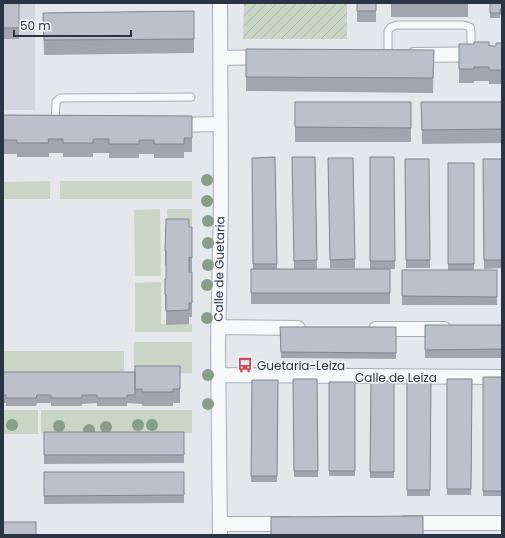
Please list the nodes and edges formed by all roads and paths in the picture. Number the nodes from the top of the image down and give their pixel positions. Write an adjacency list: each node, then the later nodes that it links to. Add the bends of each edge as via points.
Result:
1 (220, 3): 7 (street, Calle de Guetaria)
2 (472, 54): 3 (street); 5 (street); 5 (lane, via 470,27 463,24 397,25 388,31)
3 (502, 54)
4 (372, 56): 5 (street)
5 (388, 56)
6 (276, 57): 7 (street)
7 (220, 58): 9 (street, Calle de Guetaria)
8 (191, 97): 11 (lane, via 58,98)
9 (220, 124): 13 (street); 14 (street, Calle de Guetaria)
10 (40, 125): 11 (street)
11 (55, 125): 12 (street)
12 (70, 125)
13 (162, 125)
14 (218, 327): 15 (street); 18 (street, Calle de Guetaria)
15 (310, 328)
16 (364, 329): 17 (street)
17 (456, 329)
18 (218, 376): 19 (street, Calle de Leiza); 23 (street, Calle de Guetaria)
19 (502, 377)
20 (394, 523): 22 (street)
21 (300, 524): 23 (street)
22 (502, 524)
23 (220, 530)

